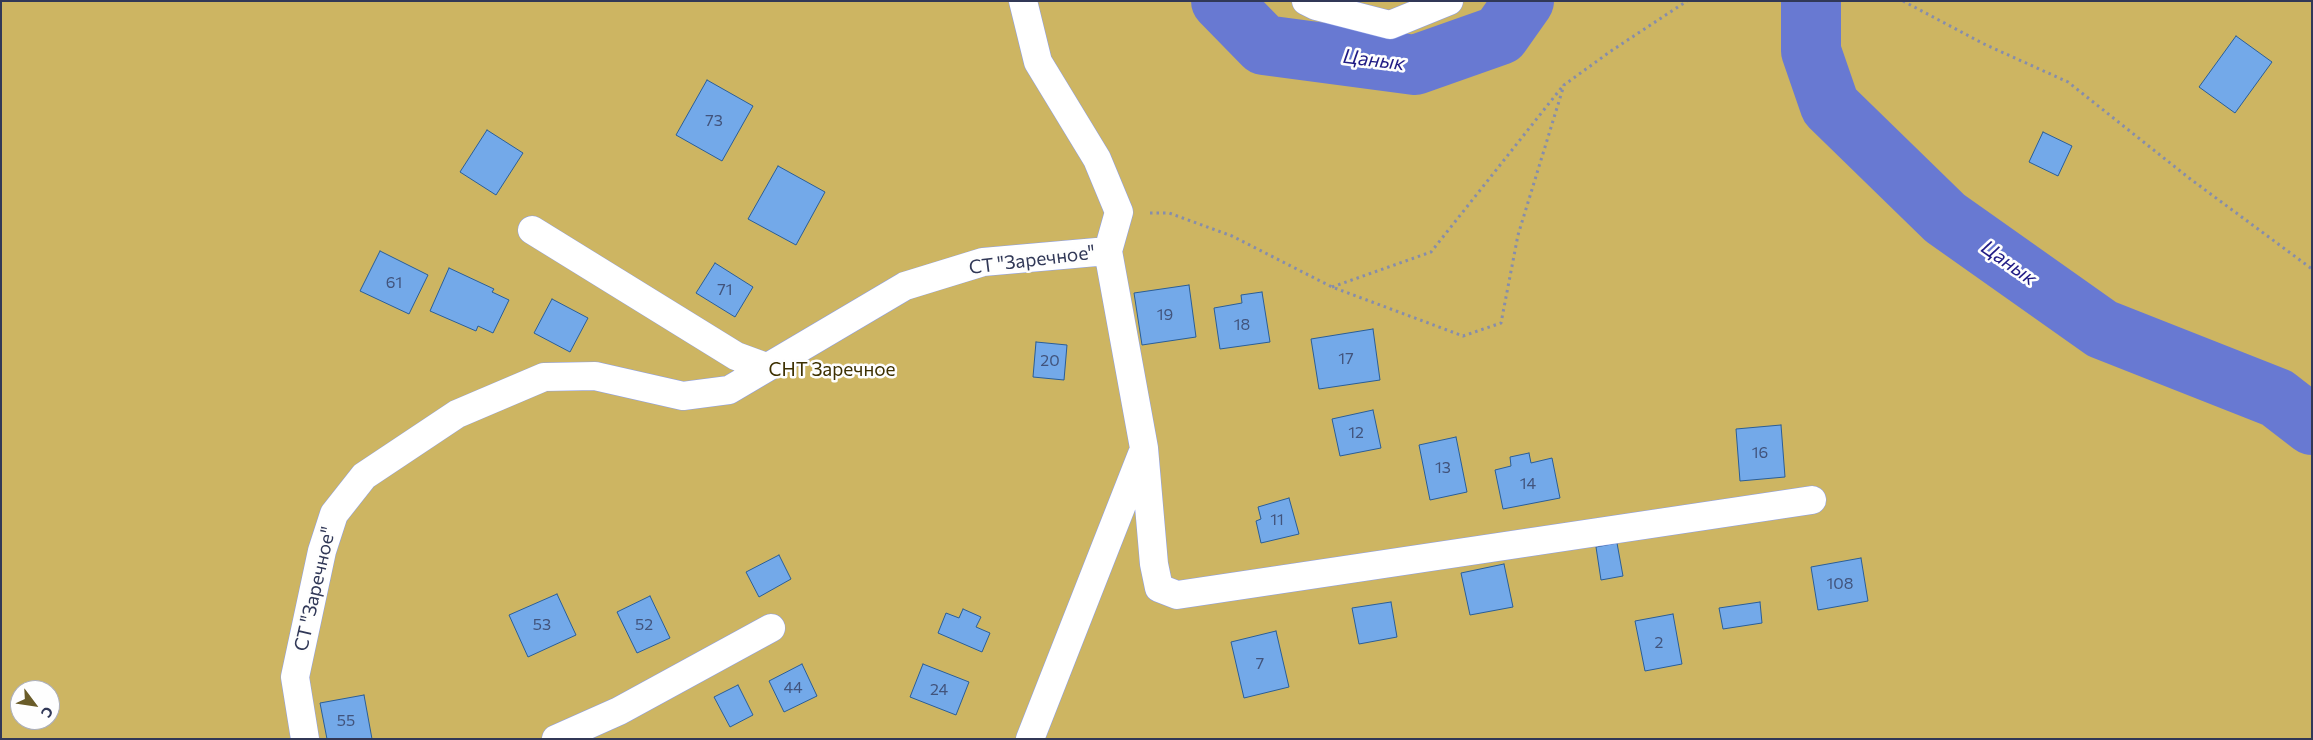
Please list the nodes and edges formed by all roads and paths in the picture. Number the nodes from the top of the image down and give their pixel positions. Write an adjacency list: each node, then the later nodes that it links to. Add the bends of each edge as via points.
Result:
1 (1023, 1): 7 (lane, via 1038,62 1097,159)
2 (1306, 1): 3 (lane, via 1390,25)
3 (1449, 1)
4 (1687, 1): 6 (path)
5 (1903, 1): 10 (path, via 1984,44 2068,82 2189,178)
6 (1564, 85): 11 (path, via 1431,252); 11 (path, via 1518,235 1501,323 1463,336)
7 (1119, 212): 9 (lane); 11 (path, via 1169,214 1187,220 1232,236)
8 (532, 230): 12 (lane, via 736,356)
9 (1108, 251): 12 (lane, СТ "Заречное", via 983,262 905,286); 13 (lane)
10 (2312, 269)
11 (1332, 287)
12 (766, 367): 16 (lane, СТ "Заречное", via 729,390 683,396 594,376 544,377 457,414 364,476 334,514 322,551 295,677)
13 (1144, 448): 14 (lane, via 1159,588 1177,595); 18 (lane)
14 (1812, 500)
15 (771, 628): 17 (lane, via 620,710)
16 (305, 739)
17 (556, 739)
18 (1030, 739)

